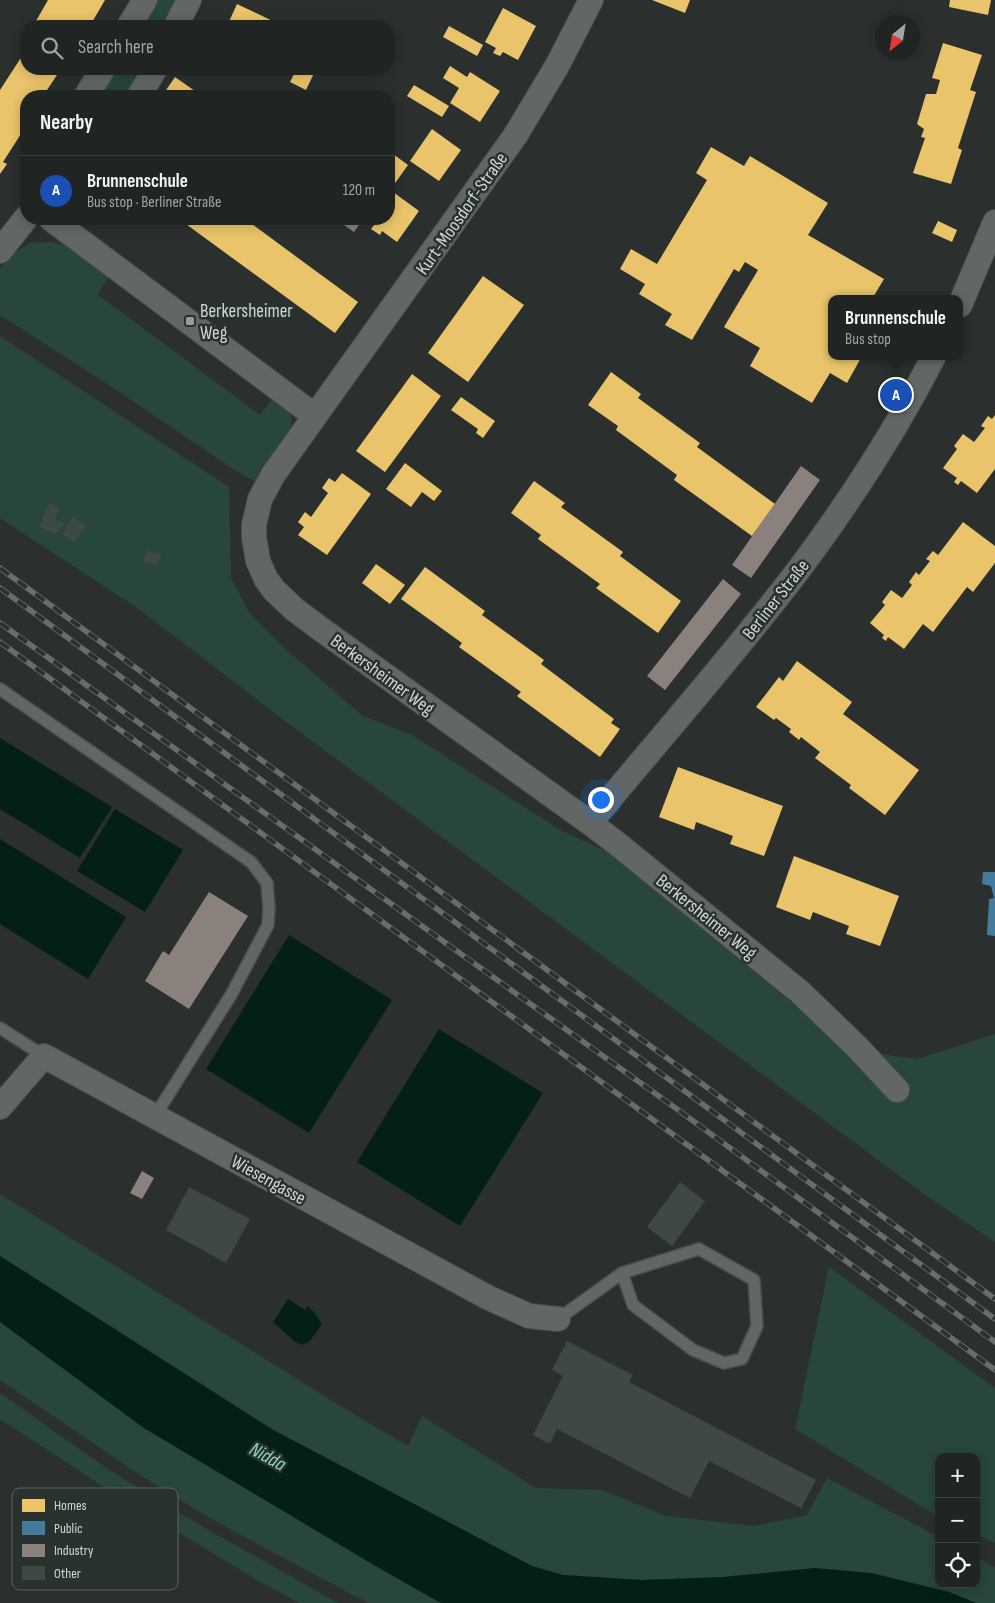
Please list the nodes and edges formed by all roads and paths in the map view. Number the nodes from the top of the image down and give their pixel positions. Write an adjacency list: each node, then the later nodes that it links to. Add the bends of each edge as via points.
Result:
1 (145, 0): 4 (street)
2 (189, 0): 5 (street)
3 (591, 0): 16 (street, Kurt-Moosdorf-Straße, via 557,66 515,136)
4 (133, 20)
5 (179, 20)
6 (99, 75): 8 (street)
7 (151, 75): 9 (street)
8 (90, 90)
9 (143, 90)
10 (995, 222): 14 (street)
11 (20, 225): 13 (street)
12 (65, 225): 16 (street)
13 (0, 250)
14 (963, 298)
15 (932, 360): 18 (street, Berliner Straße, via 882,447 801,566)
16 (315, 416): 18 (street, Berkersheimer Weg, via 260,498 254,537 258,561 266,579 274,590 318,627)
17 (0, 689): 23 (lane, via 252,862 267,883 268,926 231,995)
18 (590, 822): 21 (street, Berkersheimer Weg, via 800,992)
19 (0, 1028): 20 (lane)
20 (44, 1056): 22 (street); 23 (street, Wiesengasse)
21 (897, 1090)
22 (0, 1107)
23 (154, 1116): 25 (street, Wiesengasse, via 487,1297 529,1316)
24 (622, 1273): 24 (lane, via 700,1250 754,1280 757,1326 742,1359 724,1363 693,1350 632,1305); 25 (lane)
25 (558, 1319)

